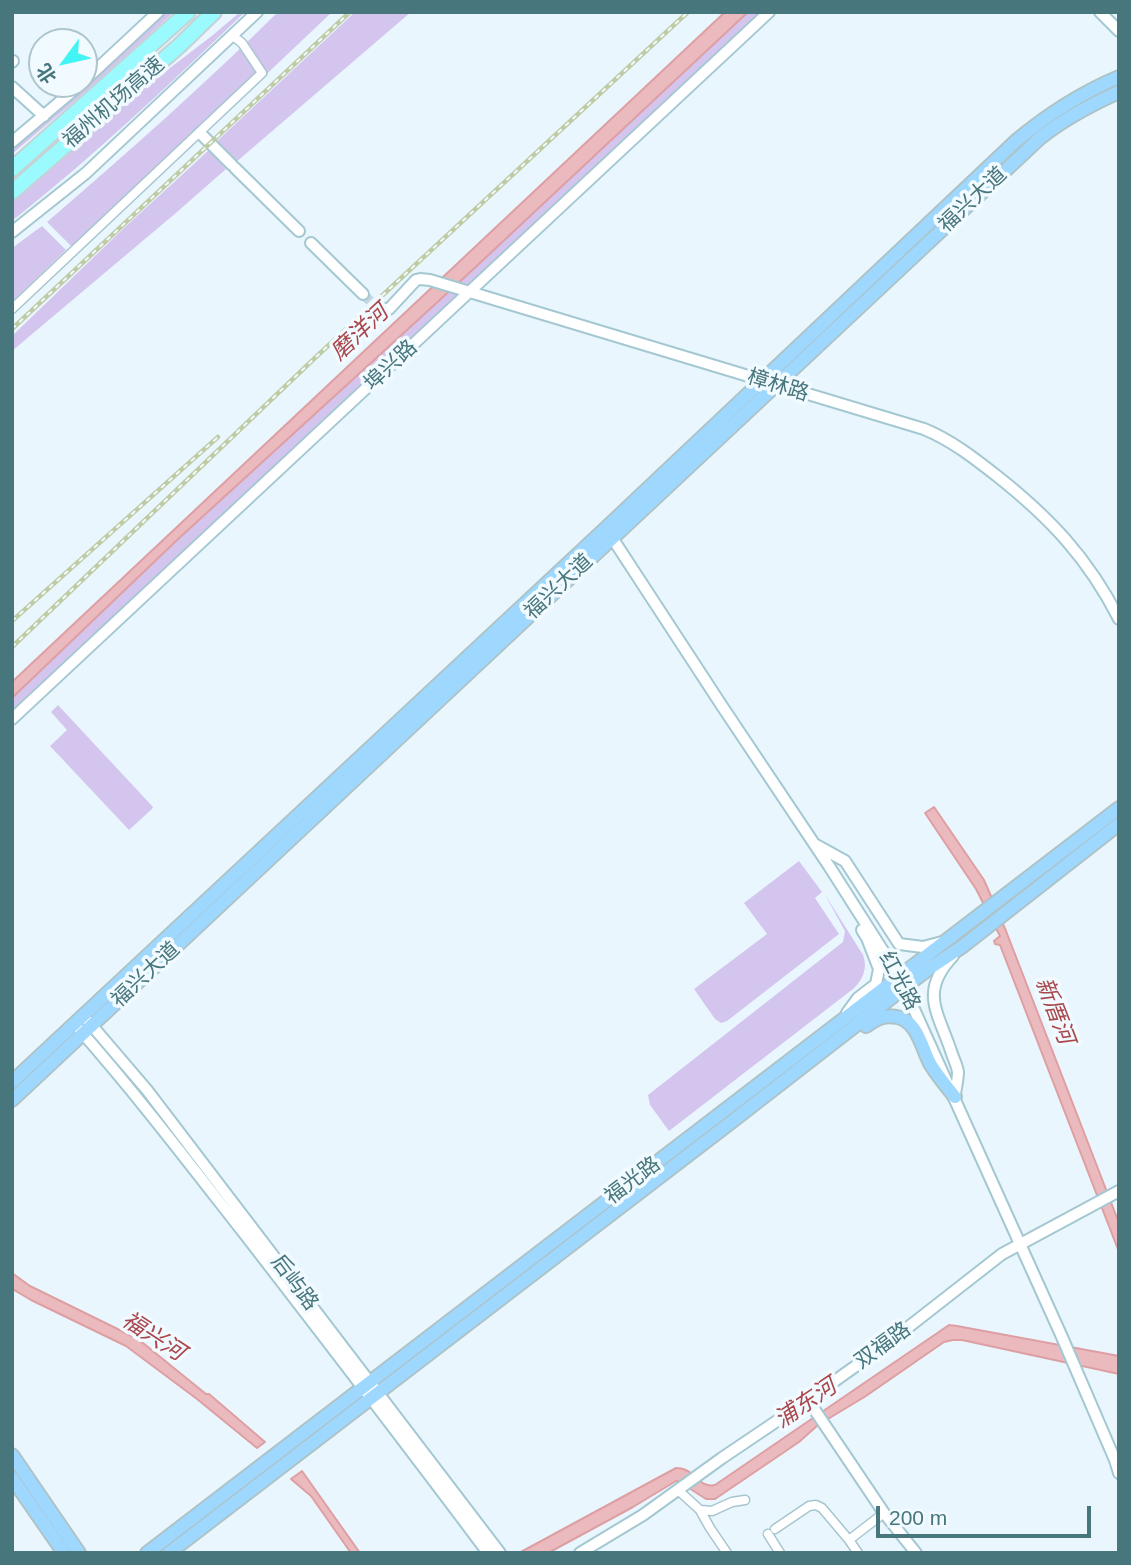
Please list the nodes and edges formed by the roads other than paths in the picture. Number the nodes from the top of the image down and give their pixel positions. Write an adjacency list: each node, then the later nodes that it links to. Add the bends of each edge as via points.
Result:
1 (158, 12): 9 (street)
2 (188, 12): 17 (highway, 福州机场高速)
3 (257, 12): 8 (street)
4 (769, 12): 22 (street, 埠兴路)
5 (1100, 12): 7 (street)
6 (213, 13): 18 (highway, 福州机场高速)
7 (1119, 31)
8 (233, 36): 15 (street, via 262,73); 20 (street, via 86,173)
9 (98, 68)
10 (1119, 77): 26 (main road, 福兴大道, via 1075,98 1016,141)
11 (12, 87): 14 (street)
12 (1119, 92): 27 (main road, 福兴大道, via 1086,106 1040,138)
13 (65, 98): 14 (street)
14 (44, 116): 16 (street)
15 (200, 133): 19 (street); 24 (street)
16 (12, 142)
17 (12, 169)
18 (12, 192)
19 (299, 231)
20 (12, 232)
21 (312, 243): 23 (street)
22 (470, 291): 25 (street, 樟林路, via 416,280 389,309); 26 (street, 樟林路); 30 (street, 埠兴路)
23 (363, 294)
24 (12, 309)
25 (378, 309)
26 (761, 380): 27 (street, 樟林路); 28 (main road, 福兴大道)
27 (775, 385): 28 (main road, 福兴大道); 29 (street, 樟林路, via 904,422 954,444 1057,529 1096,578)
28 (609, 533): 33 (street, 红光路); 39 (main road, 福兴大道, via 512,631)
29 (1119, 620)
30 (12, 719)
31 (1119, 808): 35 (main road, 福光路)
32 (1119, 824): 36 (main road, 福光路)
33 (815, 844): 34 (street, 红光路); 35 (street, via 845,861 899,944 923,947)
34 (829, 866): 37 (street, 红光路); 38 (street, via 879,969 876,984)
35 (945, 942): 37 (main road, 福光路)
36 (963, 946): 37 (main road, 福光路); 42 (street, via 942,970 934,989 934,1005 958,1071)
37 (902, 982): 38 (main road, 福光路); 40 (main road, 福光路); 42 (street, 红光路)
38 (842, 1020): 46 (main road, 福光路)
39 (84, 1025): 41 (main road, 福兴大道); 43 (main road, 福兴大道); 46 (street, 后屿路)
40 (818, 1055): 42 (main road, via 849,1040 878,1018 903,1018 913,1027 930,1063); 46 (main road, 福光路)
41 (12, 1082)
42 (954, 1097): 45 (street, 红光路)
43 (12, 1100)
44 (1117, 1192): 45 (street, 双福路)
45 (1020, 1244): 47 (street, 双福路); 49 (street, 红光路)
46 (371, 1390): 58 (main road, 福光路); 59 (main road, 福光路); 60 (street, 后屿路); 61 (street, 后屿路)
47 (808, 1401): 51 (street, 双福路); 54 (street)
48 (12, 1455): 57 (main road)
49 (1119, 1473)
50 (12, 1478): 56 (main road)
51 (680, 1489): 53 (street); 62 (street, 双福路)
52 (745, 1500): 53 (street, via 712,1511)
53 (700, 1510): 63 (street)
54 (884, 1513): 55 (street); 66 (street)
55 (849, 1540): 64 (street, via 816,1504 772,1532); 65 (street)
56 (64, 1553)
57 (79, 1553)
58 (147, 1553)
59 (169, 1553)
60 (488, 1553)
61 (500, 1553)
62 (580, 1553)
63 (727, 1553)
64 (780, 1553)
65 (859, 1553)
66 (916, 1553)

